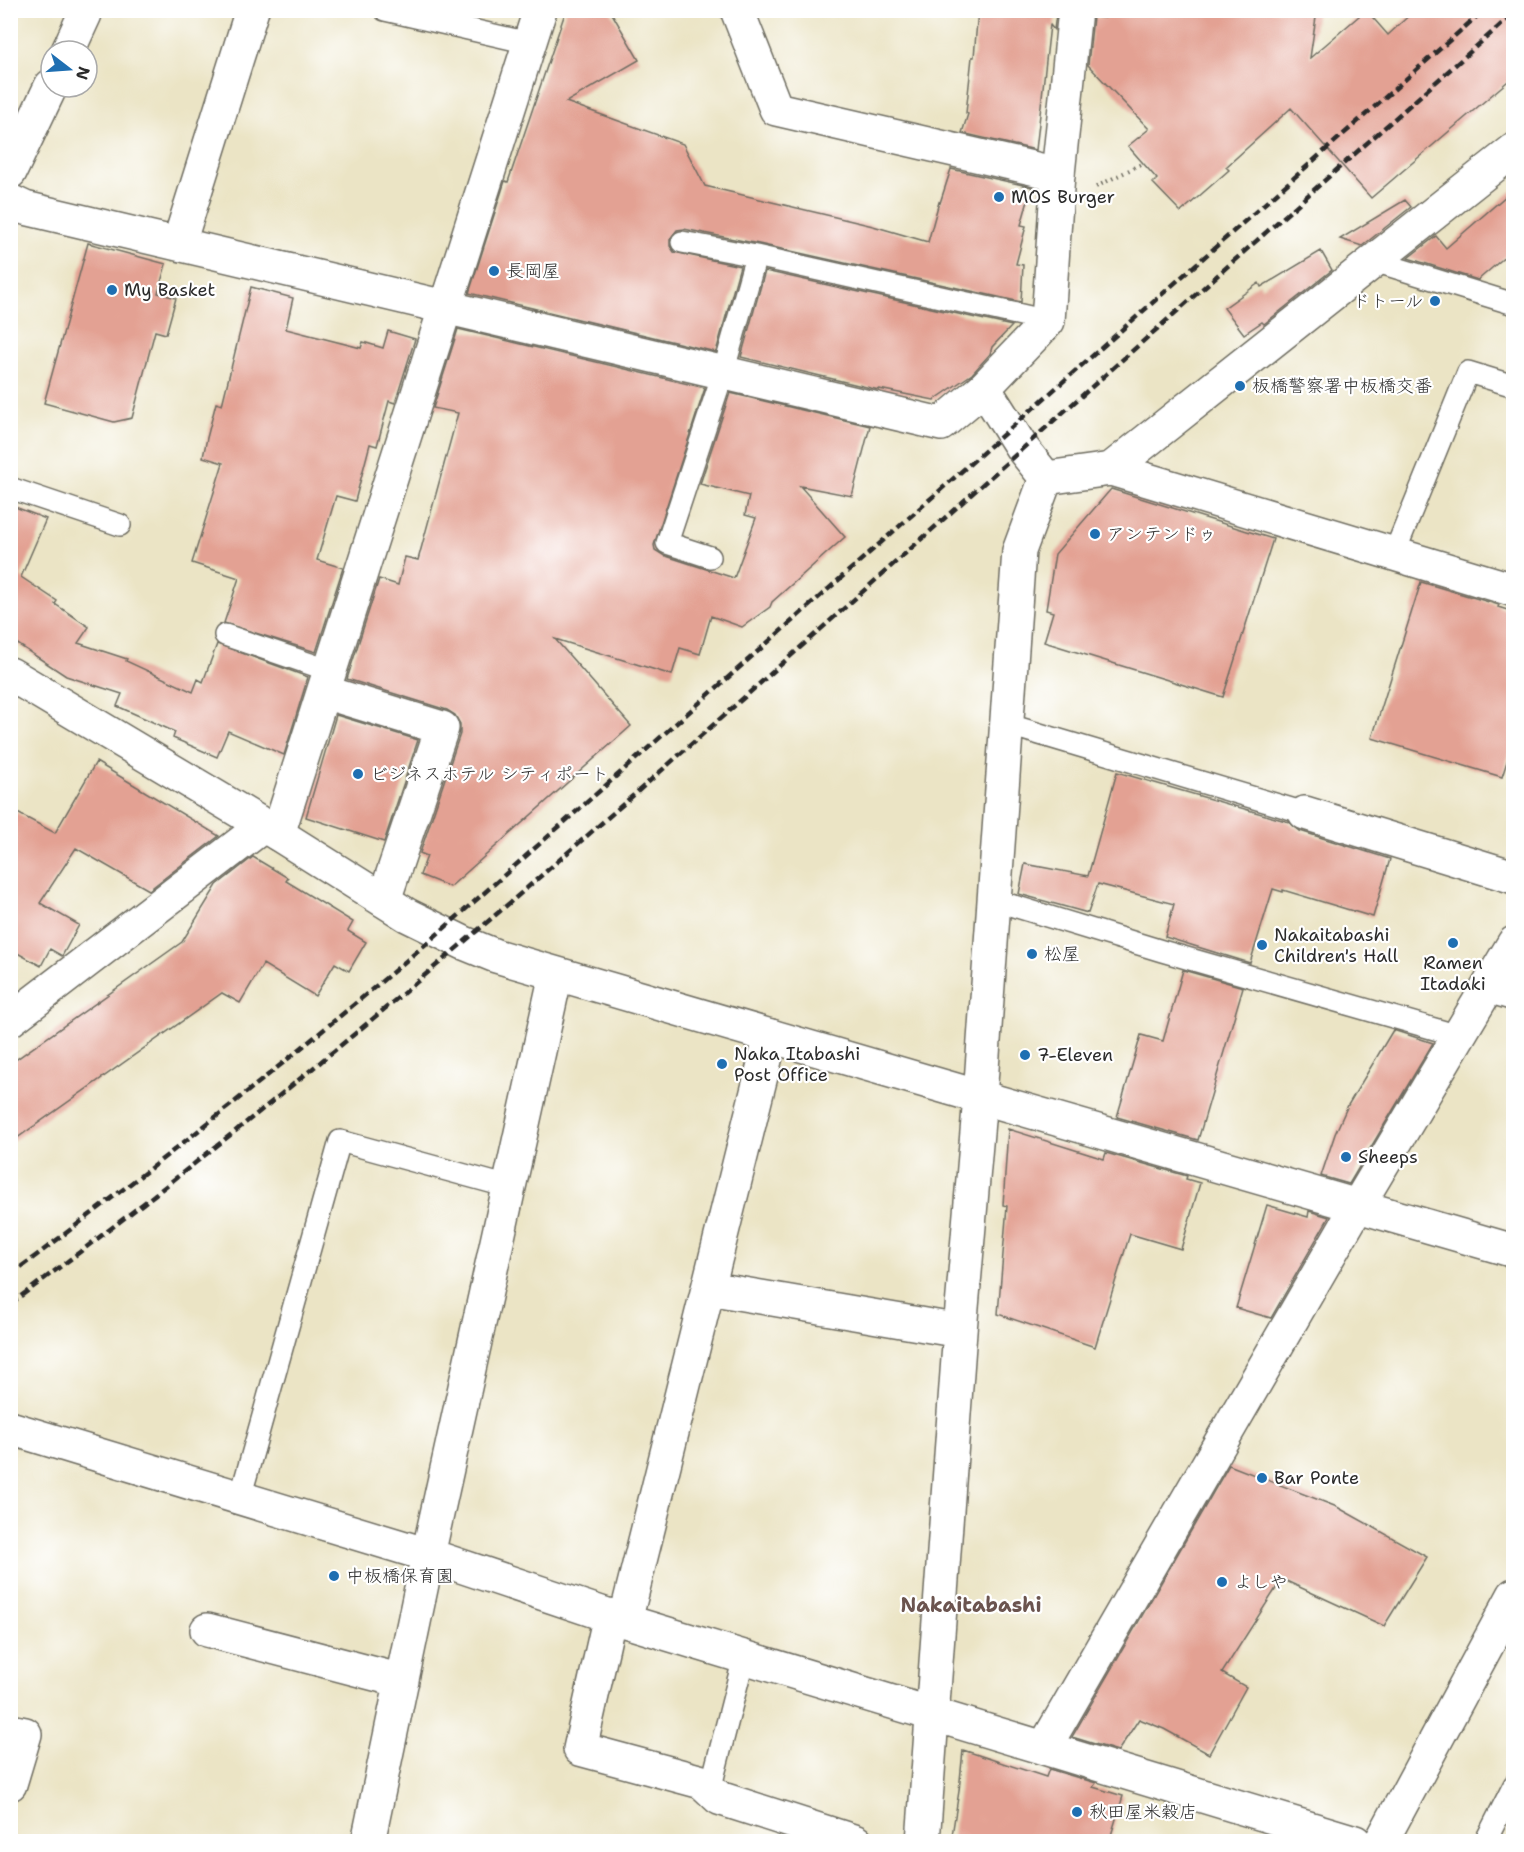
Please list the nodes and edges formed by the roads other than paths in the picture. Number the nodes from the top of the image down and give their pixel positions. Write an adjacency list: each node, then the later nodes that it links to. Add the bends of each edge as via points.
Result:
1 (252, 10): 15 (street)
2 (385, 10): 8 (lane)
3 (540, 10): 8 (street)
4 (737, 10): 12 (street, via 776,109)
5 (1075, 10): 12 (street)
6 (86, 12): 7 (street)
7 (74, 39)
8 (529, 43): 19 (street)
9 (45, 99): 11 (street)
10 (1514, 150): 17 (street)
11 (10, 172)
12 (1058, 174): 20 (street)
13 (10, 201): 15 (street, via 25,208)
14 (682, 242): 16 (lane)
15 (179, 243): 19 (street)
16 (756, 256): 20 (lane); 21 (lane)
17 (1374, 261): 18 (lane); 24 (street)
18 (1514, 304)
19 (444, 306): 21 (street); 33 (street)
20 (1048, 321): 23 (street)
21 (723, 373): 23 (street, via 941,424); 29 (lane, via 667,543)
22 (1514, 386): 28 (lane, via 1468,372)
23 (984, 388): 25 (street)
24 (1111, 469): 25 (street); 28 (street)
25 (1046, 478): 34 (street, via 1019,551)
26 (10, 488): 27 (lane)
27 (120, 525)
28 (1394, 554): 30 (street)
29 (710, 557)
30 (1514, 590)
31 (225, 635): 33 (lane)
32 (10, 675): 36 (street)
33 (328, 682): 36 (street); 38 (street, via 442,728)
34 (1006, 724): 35 (lane); 39 (street)
35 (1305, 813): 37 (street)
36 (271, 830): 38 (street); 43 (street)
37 (1514, 877)
38 (384, 900): 41 (street, via 464,943)
39 (994, 900): 45 (lane); 46 (street)
40 (1514, 943): 42 (street)
41 (556, 974): 44 (street); 47 (street)
42 (1499, 996): 45 (street)
43 (10, 1020)
44 (771, 1036): 46 (street); 50 (street)
45 (1459, 1036): 48 (street)
46 (980, 1097): 48 (street); 51 (street)
47 (509, 1187): 53 (lane, via 340,1141); 54 (street)
48 (1358, 1205): 49 (street); 62 (street)
49 (1514, 1251)
50 (708, 1288): 51 (street); 56 (street)
51 (960, 1331): 60 (street)
52 (10, 1428): 53 (street)
53 (240, 1498): 54 (street)
54 (428, 1555): 56 (street); 59 (street)
55 (1514, 1595): 70 (street)
56 (617, 1618): 58 (street); 65 (street, via 580,1749 702,1782)
57 (207, 1630): 59 (street)
58 (744, 1657): 60 (street); 65 (lane)
59 (402, 1681): 66 (street)
60 (933, 1715): 62 (street); 68 (street)
61 (10, 1731): 63 (street, via 25,1734)
62 (1044, 1748): 69 (street)
63 (10, 1784)
64 (1514, 1785): 71 (lane)
65 (710, 1790): 67 (street, via 720,1798)
66 (368, 1842)
67 (856, 1842)
68 (923, 1842)
69 (1355, 1842)
70 (1381, 1842)
71 (1485, 1842)

